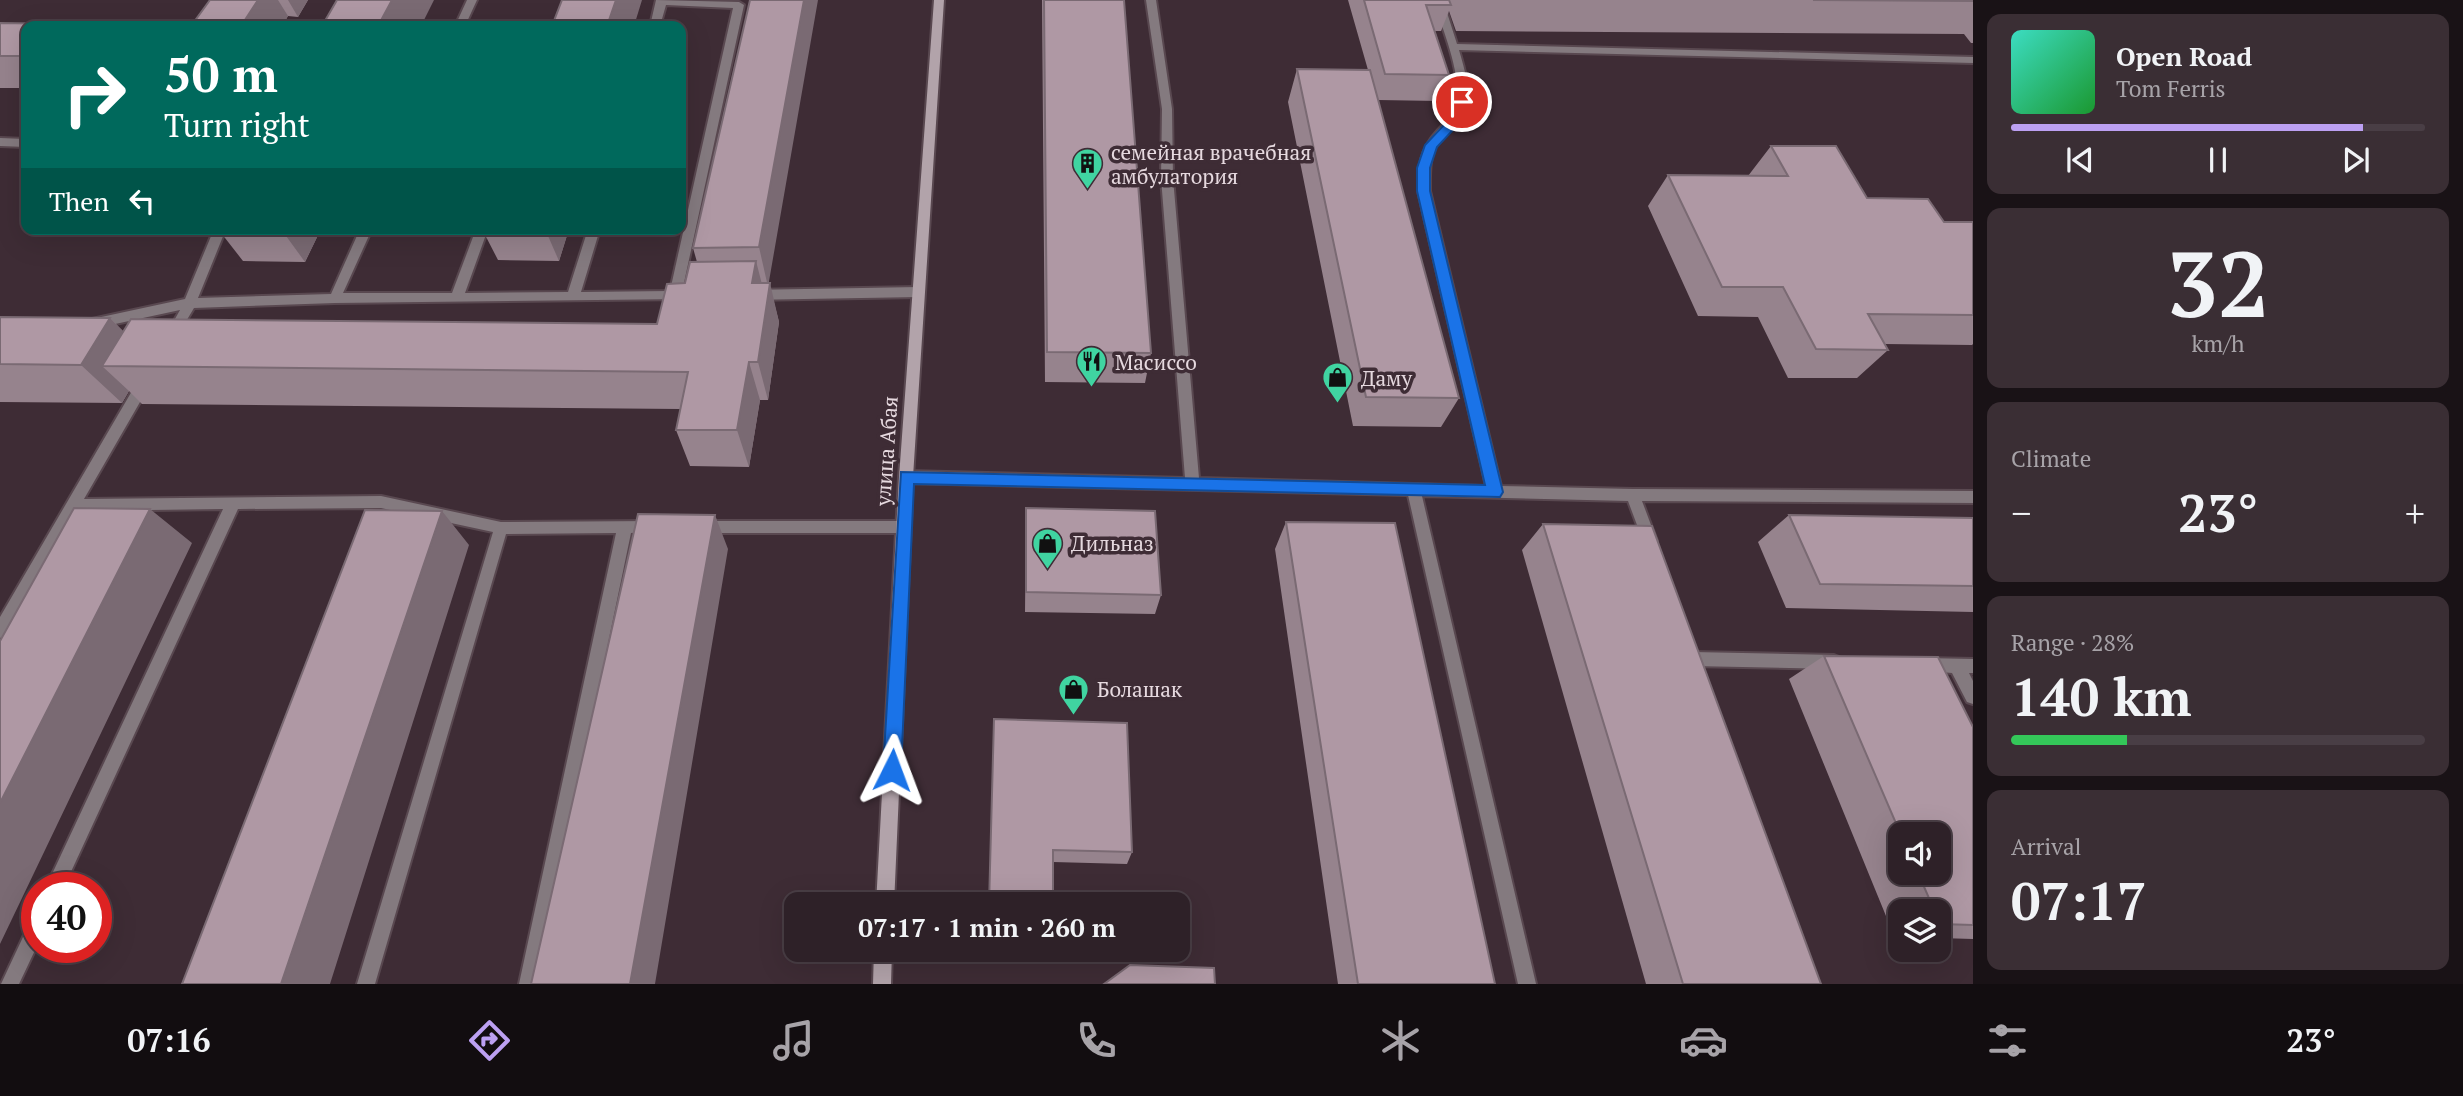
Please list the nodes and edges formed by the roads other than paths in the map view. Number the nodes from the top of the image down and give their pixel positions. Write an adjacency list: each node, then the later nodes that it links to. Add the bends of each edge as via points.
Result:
1 (472, 0): 6 (street)
2 (939, 0): 16 (street, улица Абая)
3 (1151, 0): 26 (street, via 1167,109 1167,178)
4 (1438, 0): 8 (street)
5 (662, 1): 7 (street); 19 (street, via 738,5 682,296)
6 (462, 21)
7 (656, 21)
8 (1453, 47): 9 (street); 28 (street, via 1462,102 1449,127 1431,145 1423,168 1424,191)
9 (1973, 61)
10 (0, 142): 11 (street)
11 (21, 143)
12 (217, 235): 21 (street)
13 (363, 235): 20 (street)
14 (480, 235): 18 (street)
15 (592, 235): 19 (street)
16 (919, 292): 17 (street); 25 (street, улица Абая)
17 (743, 295)
18 (457, 297): 19 (street); 20 (street)
19 (573, 297)
20 (335, 298): 21 (street)
21 (190, 303): 22 (street); 23 (street)
22 (85, 325)
23 (163, 350)
24 (149, 374): 31 (street)
25 (906, 477): 26 (street); 34 (street, улица Абая)
26 (1192, 484): 27 (street)
27 (1414, 490): 28 (street); 51 (street)
28 (1495, 492): 29 (street)
29 (1633, 495): 30 (street); 36 (street)
30 (1973, 497)
31 (73, 505): 32 (street); 37 (street)
32 (232, 506): 35 (street, via 378,509); 43 (street)
33 (625, 527): 34 (street); 35 (street); 49 (street)
34 (904, 527): 44 (street, улица Абая)
35 (501, 528): 48 (street)
36 (1656, 558)
37 (0, 631)
38 (1692, 659): 39 (street)
39 (1846, 663)
40 (1901, 664): 41 (street)
41 (1965, 666): 42 (street)
42 (1973, 696)
43 (62, 872)
44 (886, 892)
45 (21, 960): 47 (street)
46 (882, 962): 50 (street)
47 (10, 984)
48 (366, 984)
49 (528, 984)
50 (881, 984)
51 (1527, 984)

